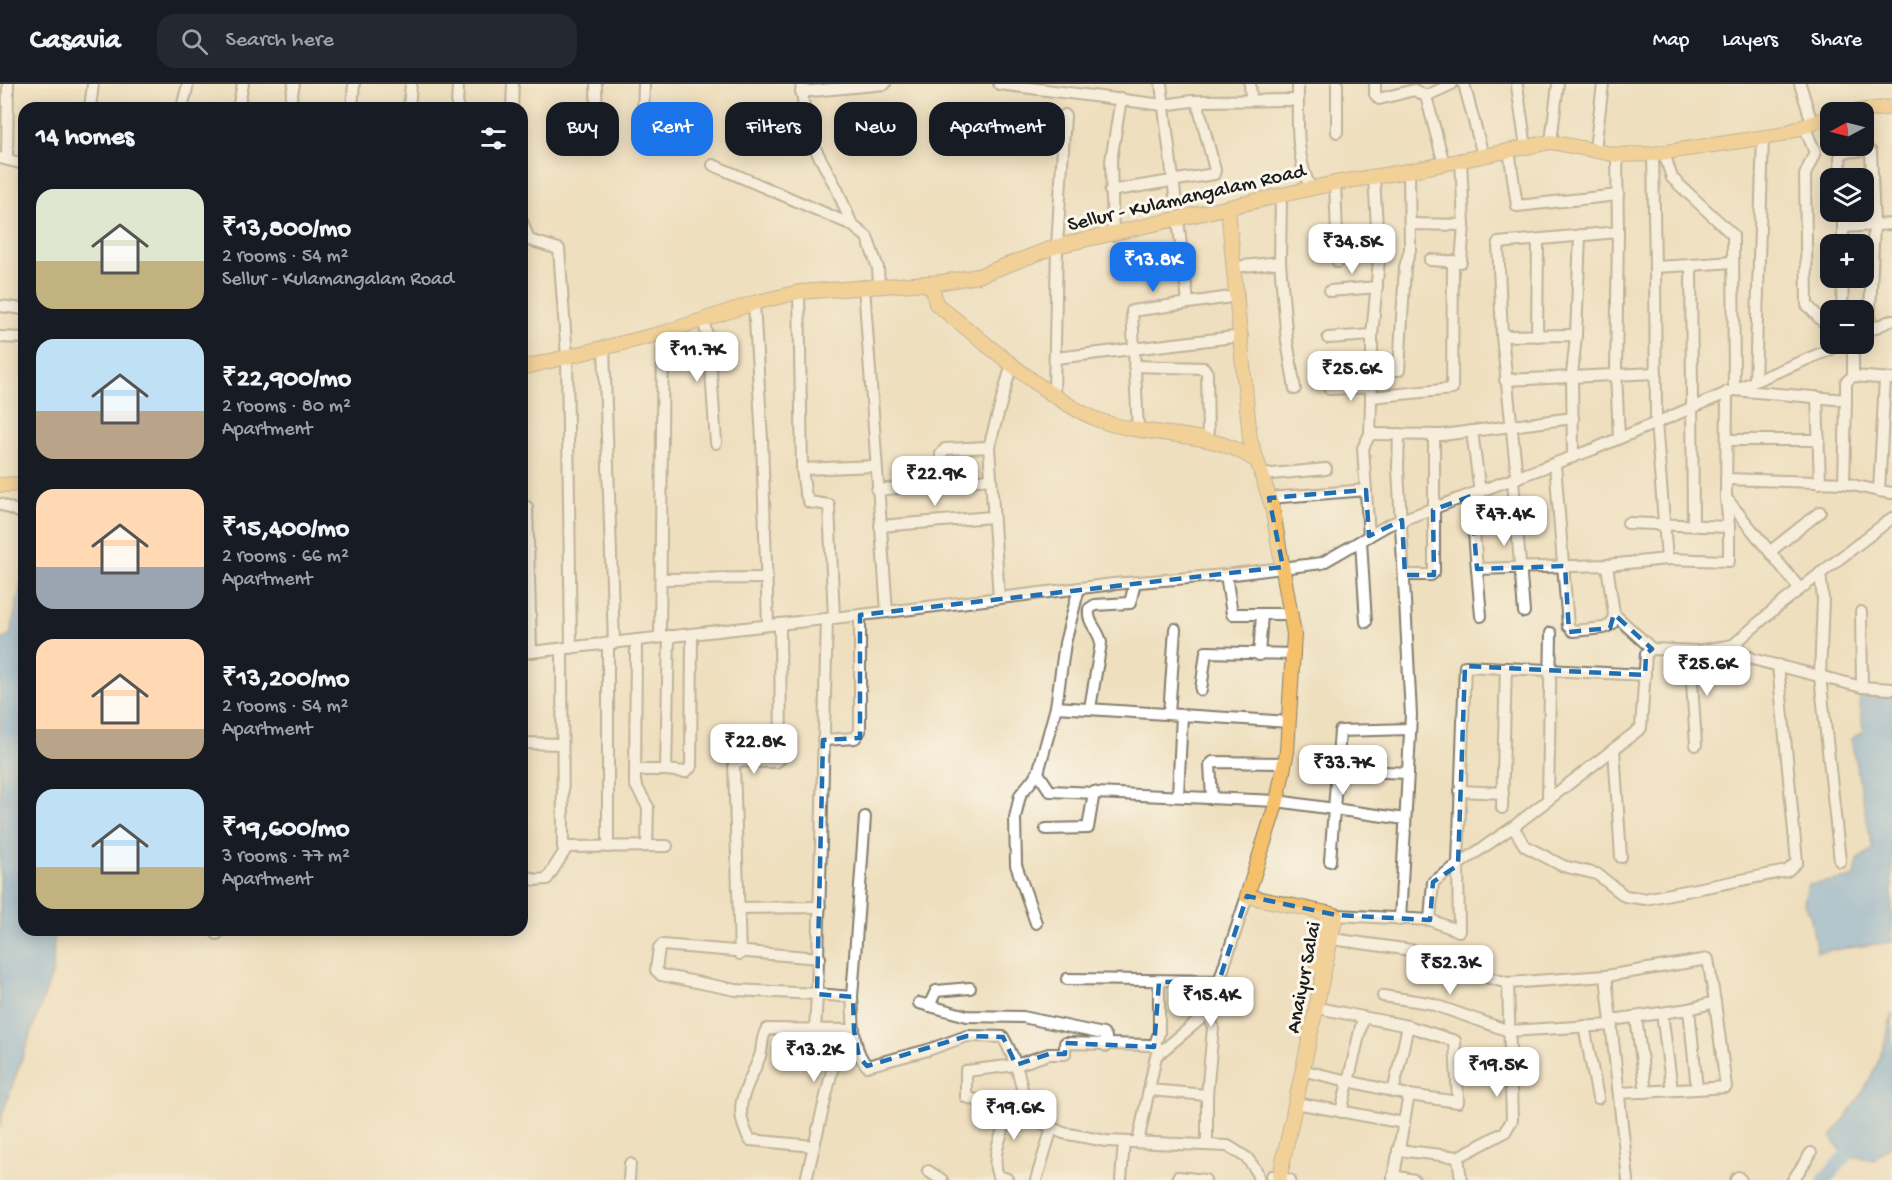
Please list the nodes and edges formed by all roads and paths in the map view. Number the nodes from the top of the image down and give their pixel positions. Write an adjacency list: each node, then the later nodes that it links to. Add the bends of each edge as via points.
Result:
1 (8, 84): 56 (street)
2 (93, 84): 31 (street)
3 (188, 84): 32 (street)
4 (243, 84): 33 (street)
5 (294, 84): 34 (street)
6 (354, 84): 35 (street)
7 (411, 84): 36 (street)
8 (458, 84): 37 (street)
9 (513, 84): 38 (street)
10 (596, 84): 39 (street)
11 (644, 84): 40 (street)
12 (885, 84): 25 (street)
13 (999, 84): 27 (street)
14 (1161, 84): 41 (street)
15 (1250, 84): 28 (street)
16 (1298, 84): 30 (street)
17 (1337, 84): 46 (street)
18 (1375, 84): 26 (street, via 1379,99)
19 (1452, 84): 26 (street)
20 (1464, 84): 53 (street)
21 (1558, 84): 48 (street)
22 (1603, 84): 50 (street)
23 (1800, 84): 45 (street)
24 (1517, 86): 49 (street)
25 (801, 88): 77 (street, via 807,131)
26 (1423, 94): 58 (street)
27 (1121, 98): 41 (street); 67 (street)
28 (1251, 99): 29 (street); 30 (street)
29 (1197, 100): 41 (street); 64 (street, via 1215,170 1209,177)
30 (1298, 100): 66 (street, via 1303,173)
31 (91, 102)
32 (184, 102)
33 (239, 102)
34 (290, 102)
35 (352, 102)
36 (410, 102)
37 (457, 102)
38 (512, 102)
39 (596, 102)
40 (643, 102)
41 (1163, 105): 64 (street)
42 (1892, 107): 43 (main road)
43 (1874, 109)
44 (1820, 120): 45 (main road, Sellur - Kulamangalam Road)
45 (1808, 124): 47 (main road, Sellur - Kulamangalam Road); 108 (street, via 1815,152 1805,175 1807,305)
46 (1337, 132)
47 (1763, 137): 52 (main road, Sellur - Kulamangalam Road); 137 (street)
48 (1551, 142): 49 (main road, Sellur - Kulamangalam Road); 50 (main road, Sellur - Kulamangalam Road)
49 (1526, 147): 51 (main road, Sellur - Kulamangalam Road)
50 (1595, 149): 54 (main road, Sellur - Kulamangalam Road)
51 (1509, 150): 53 (main road, Sellur - Kulamangalam Road); 68 (street, via 1517,206)
52 (1658, 154): 54 (main road, Sellur - Kulamangalam Road); 92 (street, via 1672,178 1733,235); 95 (street)
53 (1483, 155): 57 (main road, Sellur - Kulamangalam Road)
54 (1617, 155): 68 (street)
55 (1063, 156): 87 (street)
56 (4, 159)
57 (1461, 159): 58 (main road, Sellur - Kulamangalam Road); 78 (street)
58 (1444, 164): 62 (main road, Sellur - Kulamangalam Road)
59 (713, 165): 77 (street)
60 (1840, 168): 61 (street, via 1844,152 1865,150 1871,152)
61 (1872, 168)
62 (1409, 171): 63 (main road, Sellur - Kulamangalam Road); 75 (street)
63 (1374, 177): 65 (main road, Sellur - Kulamangalam Road); 99 (street)
64 (1174, 183): 67 (street); 70 (street)
65 (1335, 183): 66 (main road, Sellur - Kulamangalam Road); 91 (street)
66 (1311, 189): 69 (main road, Sellur - Kulamangalam Road)
67 (1110, 191): 81 (street)
68 (1618, 195): 82 (street)
69 (1281, 197): 71 (main road, Sellur - Kulamangalam Road); 90 (street)
70 (1176, 203)
71 (1228, 208): 72 (main road, Sellur - Kulamangalam Road); 94 (main road)
72 (1178, 220): 81 (main road, Sellur - Kulamangalam Road); 104 (street)
73 (1843, 222): 80 (street)
74 (1874, 222): 79 (street)
75 (1410, 224): 78 (street); 130 (street, via 1399,370)
76 (1892, 224): 79 (street)
77 (852, 225): 97 (street, via 867,237 878,268)
78 (1464, 225): 89 (street, via 1461,262)
79 (1874, 225): 80 (street); 103 (street)
80 (1843, 227): 83 (street)
81 (1113, 231): 87 (main road, Sellur - Kulamangalam Road)
82 (1618, 232): 84 (street); 131 (street)
83 (1843, 234)
84 (1580, 235): 86 (street); 114 (street)
85 (528, 237): 125 (street, via 559,249)
86 (1538, 241): 116 (street, via 1498,243); 117 (street)
87 (1058, 246): 96 (main road, Sellur - Kulamangalam Road, via 978,276); 126 (street)
88 (1430, 260): 89 (street)
89 (1453, 261): 141 (street, via 1452,389)
90 (1280, 262): 94 (street); 138 (street)
91 (1338, 262)
92 (1732, 262): 93 (street); 140 (street)
93 (1691, 265): 95 (street); 145 (street)
94 (1235, 267): 102 (main road)
95 (1655, 267): 132 (street)
96 (924, 284): 97 (main road, Sellur - Kulamangalam Road); 127 (main road, via 933,289 936,304)
97 (879, 285): 98 (main road, Sellur - Kulamangalam Road)
98 (864, 286): 101 (main road, Sellur - Kulamangalam Road); 163 (street)
99 (1377, 287): 100 (street); 113 (street)
100 (1330, 291)
101 (799, 292): 105 (main road, Sellur - Kulamangalam Road); 164 (street)
102 (1238, 296): 104 (street); 115 (main road)
103 (1868, 300)
104 (1188, 302): 122 (street, via 1132,311)
105 (754, 303): 109 (main road, Sellur - Kulamangalam Road); 205 (street)
106 (0, 306): 107 (street)
107 (18, 308)
108 (1820, 318)
109 (703, 320): 112 (main road, Sellur - Kulamangalam Road); 158 (street, via 709,342)
110 (1892, 320): 111 (street)
111 (1874, 328)
112 (663, 333): 121 (main road, Sellur - Kulamangalam Road); 206 (street)
113 (1372, 335): 120 (street); 130 (street)
114 (1576, 335): 117 (street); 133 (street)
115 (1242, 336): 122 (street); 161 (main road)
116 (1502, 336): 117 (street); 136 (street)
117 (1537, 336)
118 (0, 337): 119 (street)
119 (18, 338)
120 (1328, 338)
121 (603, 347): 125 (main road, Sellur - Kulamangalam Road); 228 (street)
122 (1133, 349): 126 (street); 128 (street)
123 (1820, 353): 137 (street)
124 (1853, 354): 134 (street)
125 (567, 357): 129 (main road, Sellur - Kulamangalam Road); 230 (street)
126 (1056, 358): 142 (street)
127 (1012, 363): 142 (main road); 159 (street)
128 (1134, 366): 149 (street); 157 (street, via 1204,368)
129 (528, 367)
130 (1372, 371): 141 (street)
131 (1616, 373): 132 (street); 133 (street); 154 (street)
132 (1656, 373): 147 (street)
133 (1572, 375): 136 (street); 146 (street)
134 (1853, 376): 135 (street); 144 (street, via 1846,382)
135 (1889, 379): 177 (street)
136 (1505, 380): 148 (street)
137 (1755, 381): 140 (street)
138 (1295, 389)
139 (1330, 389): 141 (street)
140 (1730, 391): 143 (street); 145 (street); 155 (street)
141 (1371, 392): 151 (street)
142 (1054, 394): 149 (main road, via 1096,418)
143 (1817, 397): 144 (street); 156 (street)
144 (1845, 400): 171 (street)
145 (1692, 407): 147 (street); 191 (street)
146 (1573, 418): 148 (street); 160 (street)
147 (1656, 422): 154 (street); 190 (street)
148 (1510, 426): 150 (street); 168 (street)
149 (1138, 430): 157 (main road)
150 (1472, 431): 153 (street); 179 (street)
151 (1370, 434): 152 (street); 176 (street, via 1363,448)
152 (1399, 434): 153 (street); 188 (street)
153 (1434, 435): 183 (street)
154 (1619, 438): 160 (street)
155 (1727, 440): 156 (street); 169 (street)
156 (1819, 440): 170 (street)
157 (1208, 441): 161 (main road, via 1239,449)
158 (716, 443)
159 (989, 447): 167 (street); 173 (street, via 945,448 940,454)
160 (1573, 457): 162 (street)
161 (1255, 460): 166 (main road)
162 (1555, 464): 168 (street); 198 (street)
163 (874, 466): 164 (street); 175 (street)
164 (802, 468): 219 (street, via 809,502 829,505)
165 (1326, 470): 166 (street)
166 (1260, 475): 180 (main road)
167 (989, 479): 173 (street); 186 (street)
168 (1515, 479): 179 (street); 200 (street)
169 (1726, 479): 170 (street); 181 (street)
170 (1820, 483): 171 (street)
171 (1844, 483): 177 (street)
172 (18, 484): 174 (main road)
173 (940, 484): 175 (street)
174 (0, 485)
175 (877, 490): 192 (street)
176 (1366, 490): 180 (street); 194 (street)
177 (1880, 491): 178 (street)
178 (1892, 493)
179 (1475, 494): 183 (street); 201 (street)
180 (1269, 498): 199 (main road)
181 (1726, 498): 193 (street); 195 (street)
182 (0, 504): 184 (street)
183 (1433, 510): 188 (street); 204 (street, via 1434,572)
184 (18, 512)
185 (1820, 512): 195 (street)
186 (992, 517): 192 (street); 210 (street)
187 (1892, 518): 202 (street)
188 (1402, 520): 194 (street); 204 (street)
189 (1628, 523): 190 (street)
190 (1663, 524): 191 (street); 196 (street)
191 (1694, 525): 193 (street)
192 (880, 526): 211 (street)
193 (1729, 527): 196 (street, via 1729,561)
194 (1365, 538): 199 (street, via 1322,563); 220 (street)
195 (1772, 550): 209 (street)
196 (1667, 559): 197 (street)
197 (1607, 565): 198 (street); 216 (street)
198 (1565, 566): 200 (street); 216 (street, via 1570,630 1608,627)
199 (1283, 567): 203 (street); 215 (main road)
200 (1520, 567): 201 (street); 212 (street)
201 (1477, 568): 218 (street)
202 (1820, 573): 209 (street); 240 (street)
203 (1226, 575): 207 (street); 214 (street, via 1232,614)
204 (1405, 575): 249 (street)
205 (767, 578): 206 (street); 222 (street)
206 (661, 579): 226 (street)
207 (1135, 583): 208 (street); 245 (street, via 1130,603 1095,605 1089,609 1089,620 1101,643)
208 (1079, 588): 210 (street); 244 (street, via 1065,643)
209 (1800, 589): 229 (street)
210 (999, 598): 211 (street)
211 (887, 612): 217 (street)
212 (1524, 612)
213 (1861, 612): 241 (street)
214 (1262, 614): 215 (street); 235 (street)
215 (1291, 614): 234 (main road)
216 (1614, 614): 231 (street)
217 (860, 615): 219 (street); 250 (street, via 860,732 855,738)
218 (1481, 616)
219 (831, 619): 221 (street); 250 (street)
220 (1366, 622)
221 (780, 624): 222 (street); 284 (street, via 781,758 776,762 736,761 734,765)
222 (768, 625): 225 (street)
223 (1175, 629): 246 (street)
224 (1551, 633): 238 (street)
225 (692, 634): 226 (street); 257 (street, via 691,767 685,772)
226 (664, 636): 227 (street); 257 (street)
227 (636, 640): 228 (street); 256 (street)
228 (611, 643): 230 (street); 276 (street)
229 (1733, 645): 232 (street); 236 (street, via 1752,659)
230 (566, 648): 233 (street); 252 (street)
231 (1652, 649): 232 (street); 239 (street, via 1646,654)
232 (1690, 651): 253 (street)
233 (528, 653)
234 (1294, 654): 235 (street); 248 (main road)
235 (1259, 655): 243 (street, via 1206,652)
236 (1778, 665): 240 (street); 272 (street, via 1797,862 1793,868 1645,899 1625,896 1597,874 1563,866 1525,846)
237 (1506, 668): 238 (street); 261 (street, via 1465,666); 263 (street)
238 (1551, 670): 239 (street); 266 (street)
239 (1645, 675): 254 (street, via 1641,728)
240 (1820, 676): 241 (street); 280 (street)
241 (1862, 687): 242 (street)
242 (1892, 689)
243 (1201, 690)
244 (1056, 707): 245 (street); 260 (street)
245 (1090, 708): 246 (street)
246 (1168, 714): 247 (street)
247 (1182, 715): 248 (street); 264 (street)
248 (1289, 722): 255 (main road)
249 (1410, 729): 258 (street, via 1340,730); 259 (street)
250 (823, 740): 285 (street)
251 (528, 743): 252 (street)
252 (562, 744): 277 (street, via 562,844)
253 (1696, 745)
254 (1614, 749): 266 (street); 278 (street)
255 (1285, 763): 265 (street, via 1213,762); 267 (main road)
256 (635, 770): 257 (street); 274 (street, via 636,790 648,807)
257 (666, 770)
258 (1338, 770): 259 (street); 269 (street)
259 (1408, 773): 271 (street)
260 (1038, 774): 262 (street, via 1050,791); 289 (street, via 1020,795 1015,818 1016,865)
261 (1460, 791): 263 (street); 281 (street)
262 (1094, 792): 264 (street); 273 (street, via 1088,828)
263 (1503, 793): 268 (street)
264 (1178, 795): 265 (street)
265 (1212, 796): 267 (street)
266 (1548, 800): 272 (street)
267 (1277, 801): 269 (street); 283 (main road)
268 (1502, 808)
269 (1335, 809): 271 (street); 279 (street)
270 (865, 817): 301 (street)
271 (1405, 819): 287 (street)
272 (1513, 828): 281 (street)
273 (1046, 829)
274 (647, 846): 275 (street); 276 (street)
275 (667, 846)
276 (608, 847): 277 (street)
277 (566, 849): 282 (street, via 547,879)
278 (1621, 857)
279 (1330, 861)
280 (1840, 861)
281 (1458, 865): 288 (street, via 1433,882); 288 (street, via 1459,931)
282 (528, 877)
283 (1247, 896): 286 (main road); 295 (street)
284 (740, 908): 285 (street); 291 (street)
285 (820, 908): 292 (street)
286 (1331, 914): 287 (street); 290 (main road, Anaiyur Salai); 345 (main road, Anaiyur Salai)
287 (1400, 920): 288 (street)
288 (1430, 920)
289 (1036, 923)
290 (1332, 939): 297 (street, via 1411,950); 303 (main road, Anaiyur Salai)
291 (740, 954): 292 (street); 299 (street, via 662,945 656,970 661,975 736,990)
292 (820, 958): 299 (street)
293 (1606, 976): 297 (street); 302 (street, via 1708,959); 309 (street)
294 (1066, 979): 296 (street)
295 (1220, 981): 296 (street); 305 (street)
296 (1159, 982): 316 (street)
297 (1508, 984): 314 (street)
298 (970, 988): 315 (street, via 936,991 924,1004 967,1016 1023,1017 1102,1034 1106,1036)
299 (817, 994): 301 (street); 312 (street)
300 (1383, 996): 314 (street, via 1429,1003)
301 (852, 997): 313 (street)
302 (1715, 1002): 304 (street); 320 (street, via 1726,1087)
303 (1318, 1008): 308 (street); 318 (main road, Anaiyur Salai)
304 (1689, 1009): 306 (street); 320 (street)
305 (1209, 1012): 316 (street); 326 (street, via 1213,1028)
306 (1662, 1013): 307 (street); 322 (street)
307 (1636, 1017): 309 (street); 324 (street)
308 (1363, 1018): 310 (street); 319 (street)
309 (1612, 1022): 311 (street); 325 (street)
310 (1408, 1026): 323 (street); 327 (street, via 1455,1041 1458,1102)
311 (1584, 1026): 314 (street); 328 (street)
312 (814, 1029): 313 (street); 338 (street, via 815,1049 832,1055 834,1062); 338 (street, via 767,1029 760,1055 743,1090 741,1108 750,1140)
313 (854, 1030): 317 (street, via 859,1058 867,1066 967,1036 1003,1037)
314 (1509, 1031): 341 (street, via 1512,1120 1505,1132)
315 (1106, 1046): 316 (street); 317 (street, via 1065,1043 1065,1054 1049,1054)
316 (1159, 1048): 321 (street)
317 (1016, 1065): 330 (street, via 969,1070 966,1074 966,1097); 332 (street, via 1024,1089)
318 (1305, 1071): 319 (street); 329 (main road, Anaiyur Salai)
319 (1348, 1081): 323 (street); 331 (street)
320 (1697, 1089): 322 (street)
321 (1149, 1090): 326 (street); 336 (street)
322 (1672, 1090): 324 (street)
323 (1393, 1092): 327 (street)
324 (1646, 1092): 325 (street)
325 (1619, 1093): 357 (street)
326 (1207, 1095): 337 (street)
327 (1409, 1095): 333 (street)
328 (1598, 1098)
329 (1296, 1103): 331 (street); 345 (main road, Anaiyur Salai)
330 (1011, 1112): 332 (street); 349 (street, via 1000,1138 996,1170 998,1176)
331 (1341, 1112): 333 (street)
332 (1025, 1115): 334 (street)
333 (1404, 1123): 339 (street)
334 (1052, 1128): 335 (street); 351 (street)
335 (1124, 1142): 336 (street); 352 (street)
336 (1138, 1142): 337 (street)
337 (1207, 1145): 345 (street, via 1228,1146 1238,1151 1256,1170)
338 (814, 1146): 347 (street)
339 (1398, 1150): 341 (street); 344 (street)
340 (1811, 1153): 360 (street)
341 (1458, 1157): 356 (street)
342 (630, 1164): 346 (street)
343 (928, 1171): 348 (street)
344 (1393, 1178): 355 (street)
345 (1275, 1179)
346 (629, 1180)
347 (806, 1180)
348 (942, 1180)
349 (1007, 1180): 350 (street)
350 (1014, 1180)
351 (1036, 1180)
352 (1121, 1180)
353 (1178, 1180): 354 (street)
354 (1205, 1180)
355 (1414, 1180)
356 (1461, 1180)
357 (1628, 1180)
358 (1736, 1180): 359 (street)
359 (1742, 1180)
360 (1792, 1180)

